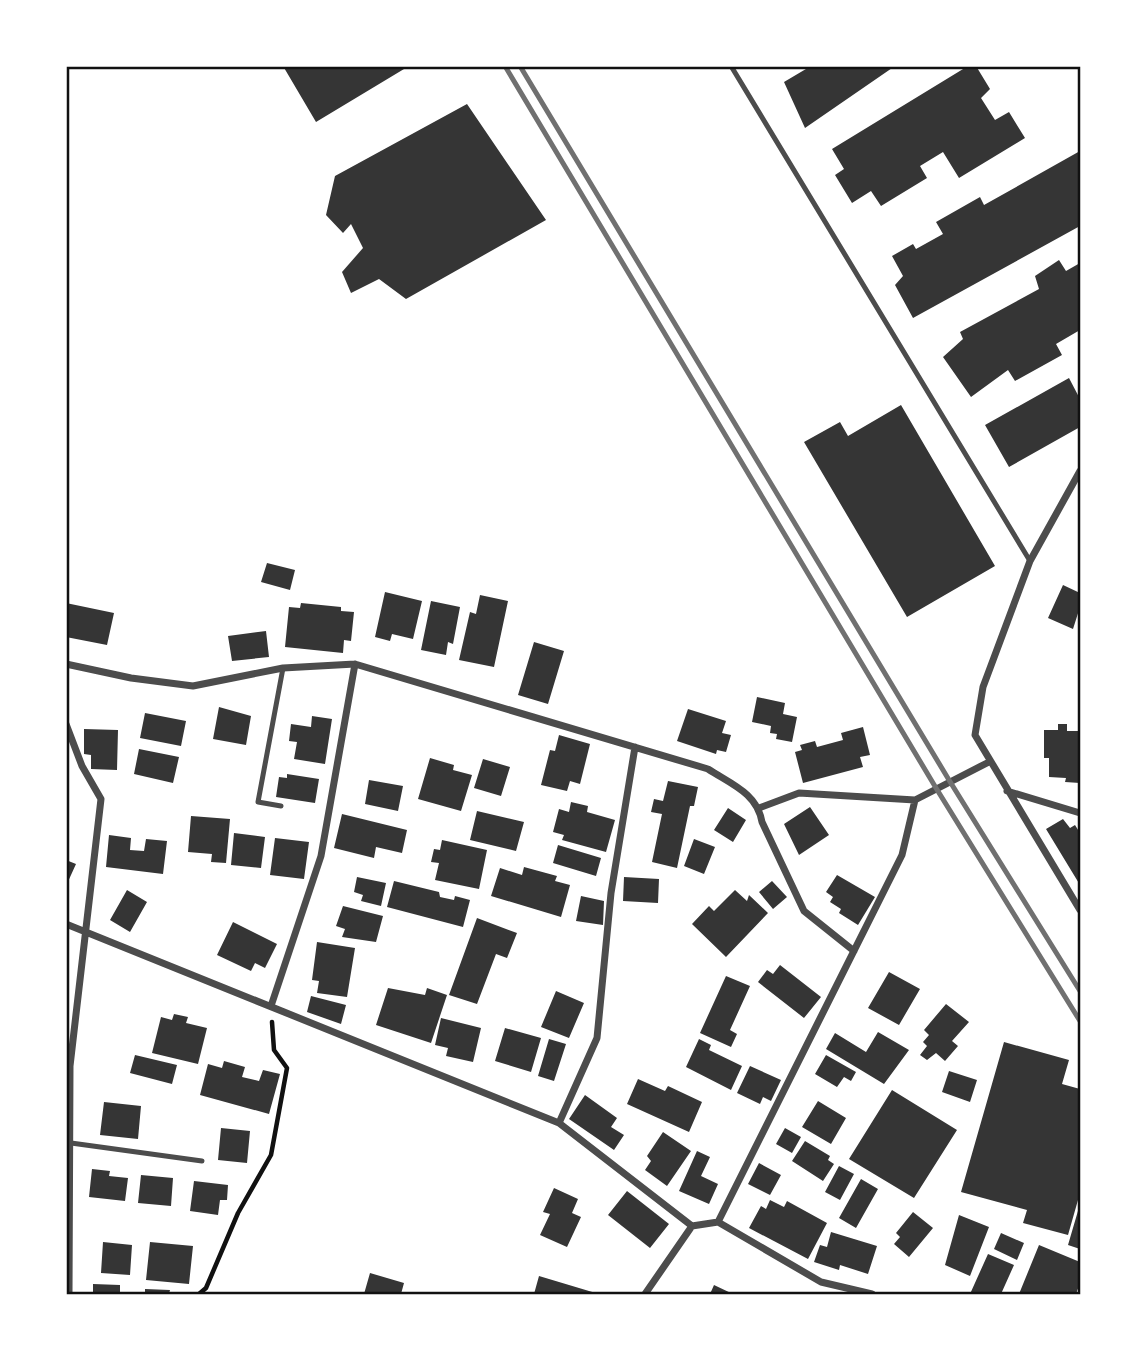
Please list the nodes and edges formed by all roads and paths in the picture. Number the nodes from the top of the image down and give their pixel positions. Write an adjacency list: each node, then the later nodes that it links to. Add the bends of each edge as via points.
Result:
1 (731, 66): 3 (lane)
2 (1080, 471): 3 (street)
3 (1030, 561): 9 (street, via 984,687 975,736)
4 (66, 664): 6 (street, via 193,686)
5 (355, 664): 6 (street); 8 (street); 19 (street, via 321,856)
6 (283, 668): 12 (lane, via 258,802)
7 (66, 724): 17 (street, via 101,799)
8 (635, 747): 13 (street, via 708,769 750,795); 21 (street, via 611,893 597,1038)
9 (989, 762): 10 (street); 11 (street)
10 (1007, 791): 14 (street); 15 (street)
11 (915, 800): 13 (street, via 799,793); 18 (street, via 902,855)
12 (281, 806)
13 (759, 808): 18 (street, via 804,911)
14 (1080, 813)
15 (1080, 910)
16 (66, 924): 17 (street)
17 (86, 932): 19 (street); 20 (street)
18 (853, 951): 24 (street)
19 (271, 1006): 21 (street); 27 (path, via 274,1050 287,1068 271,1155)
20 (69, 1094): 22 (street)
21 (559, 1123): 25 (street)
22 (72, 1143): 23 (lane); 26 (street)
23 (202, 1161)
24 (718, 1222): 25 (street); 29 (street, via 821,1282)
25 (692, 1226): 28 (street)
26 (69, 1294)
27 (199, 1294)
28 (645, 1294)
29 (872, 1294)

